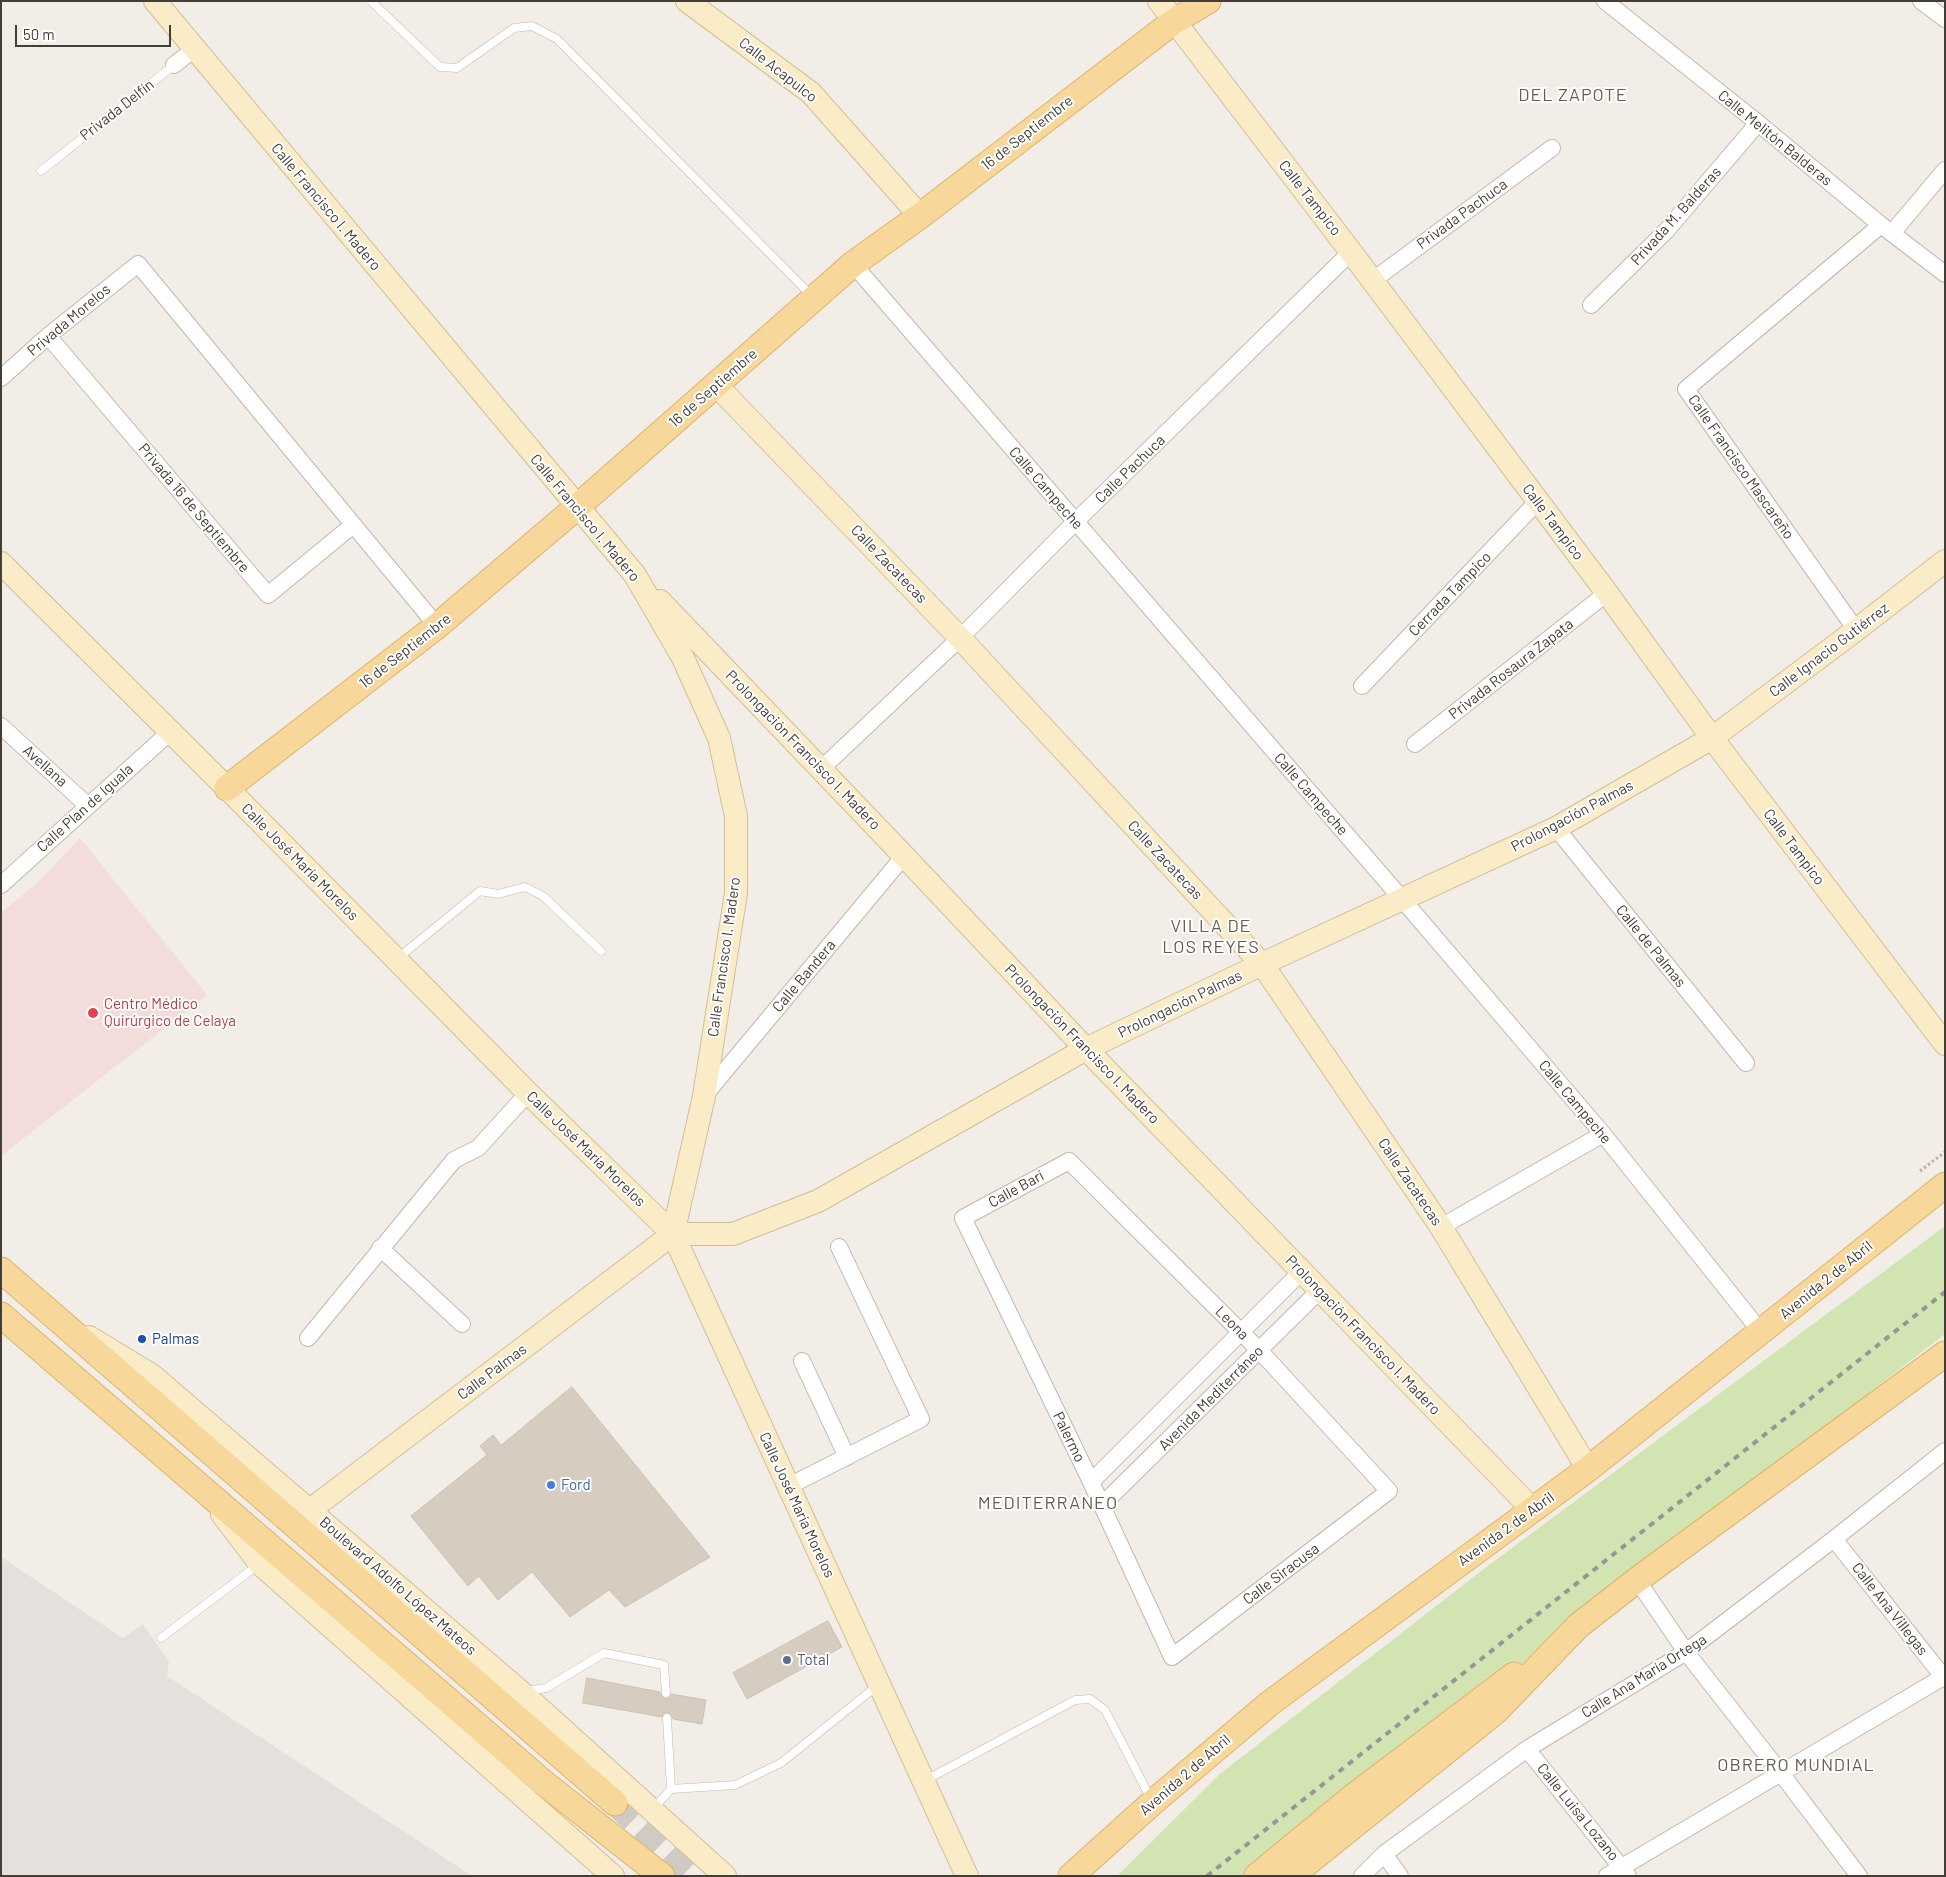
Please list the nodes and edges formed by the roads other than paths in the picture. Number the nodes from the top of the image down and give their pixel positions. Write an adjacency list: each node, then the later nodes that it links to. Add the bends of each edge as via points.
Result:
1 (155, 1): 10 (main road, Calle Francisco I. Madero)
2 (687, 1): 16 (main road, Calle Acapulco, via 811,93)
3 (1159, 1): 9 (main road, Calle Tampico)
4 (1208, 1): 9 (main road, 16 de Septiembre)
5 (1605, 1): 12 (street, Calle Melitón Balderas)
6 (1921, 1): 8 (street)
7 (372, 2): 22 (lane, via 440,67 457,68 514,28 532,26 557,39)
8 (1945, 19)
9 (1173, 22): 16 (main road, 16 de Septiembre); 18 (main road, Calle Tampico)
10 (194, 50): 11 (street, Privada Delfín); 28 (main road, Calle Francisco I. Madero)
11 (174, 65): 15 (lane, Privada Delfín)
12 (1758, 123): 17 (street, Calle Melitón Balderas); 23 (street, Privada M. Balderas, via 1666,231)
13 (1552, 148): 21 (street, Privada Pachuca)
14 (1945, 170): 17 (street, Calle Francisco Mascareño)
15 (41, 171)
16 (920, 216): 19 (main road, 16 de Septiembre)
17 (1886, 229): 20 (street, Calle Melitón Balderas); 36 (street, Calle Francisco Mascareño, via 1686,388)
18 (1351, 252): 21 (main road, Calle Tampico); 29 (street, Calle Pachuca)
19 (853, 264): 22 (main road, 16 de Septiembre); 29 (street, Calle Campeche)
20 (1945, 274)
21 (1372, 281): 27 (main road, Calle Tampico)
22 (814, 299): 26 (main road, 16 de Septiembre)
23 (1591, 305)
24 (48, 336): 25 (street, Privada Morelos); 30 (street, Privada 16 de Septiembre, via 268,595); 30 (street, Privada Morelos, via 138,264)
25 (1, 378)
26 (717, 386): 28 (main road, 16 de Septiembre); 37 (main road, Calle Zacatecas)
27 (1538, 501): 34 (main road, Calle Tampico); 38 (street, Cerrada Tampico)
28 (577, 507): 33 (main road, Calle Francisco I. Madero); 35 (main road, 16 de Septiembre)
29 (1075, 522): 37 (street, Calle Pachuca); 49 (street, Calle Campeche)
30 (353, 525): 35 (street)
31 (1945, 561): 36 (main road, Calle Ignacio Gutiérrez)
32 (1, 563): 40 (main road, Calle José María Morelos)
33 (635, 575): 43 (main road, Prolongación Francisco I. Madero); 57 (main road, Calle Francisco I. Madero, via 683,658 719,738 736,816 736,893)
34 (1607, 593): 41 (main road, Calle Tampico); 42 (street, Privada Rosaura Zapata)
35 (438, 626): 44 (main road, 16 de Septiembre)
36 (1856, 630): 41 (main road, Calle Ignacio Gutiérrez)
37 (960, 638): 43 (street, Calle Pachuca); 52 (main road, Calle Zacatecas)
38 (1362, 686)
39 (1, 726): 45 (street, Avellana)
40 (170, 732): 44 (main road, Calle José María Morelos); 45 (street, Calle Plan de Iguala)
41 (1712, 738): 46 (main road, Prolongación Palmas); 53 (main road, Calle Tampico)
42 (1415, 744)
43 (821, 769): 47 (main road, Prolongación Francisco I. Madero)
44 (227, 788): 51 (main road, Calle José María Morelos)
45 (88, 806): 48 (street, Calle Plan de Iguala)
46 (1556, 828): 49 (main road, Prolongación Palmas); 55 (street, Calle de Palmas)
47 (904, 856): 54 (main road, Prolongación Francisco I. Madero); 57 (street, Calle Bandera)
48 (1, 885)
49 (1402, 899): 52 (main road, Prolongación Palmas); 58 (street, Calle Campeche)
50 (601, 951): 51 (lane, via 543,896 525,887 498,894 480,891)
51 (396, 960): 56 (main road, Calle José María Morelos)
52 (1262, 964): 54 (main road, Prolongación Palmas); 62 (main road, Calle Zacatecas)
53 (1945, 1044)
54 (1086, 1049): 63 (main road, Prolongación Palmas, via 818,1201 733,1234); 67 (main road, Prolongación Francisco I. Madero)
55 (1746, 1063)
56 (528, 1093): 63 (main road, Calle José María Morelos); 65 (street, via 478,1148 454,1160)
57 (704, 1096): 63 (main road, Calle Francisco I. Madero)
58 (1603, 1134): 62 (street); 72 (street, Calle Campeche)
59 (1069, 1160): 61 (street, Calle Barí); 73 (street, Leona)
60 (1945, 1185): 72 (main road, Avenida 2 de Abril)
61 (963, 1218): 81 (street, Palermo)
62 (1441, 1227): 80 (main road, Calle Zacatecas)
63 (673, 1234): 82 (main road, Calle José María Morelos); 87 (main road, Calle Palmas)
64 (839, 1247): 79 (street, via 921,1419)
65 (380, 1248): 71 (street); 74 (street)
66 (1, 1270): 70 (main road, Boulevard Adolfo López Mateos)
67 (1301, 1272): 68 (main road, Prolongación Francisco I. Madero); 73 (street, Avenida Mediterráneo)
68 (1320, 1291): 75 (street, Avenida Mediterráneo); 86 (main road, Prolongación Francisco I. Madero)
69 (1, 1315): 84 (main road)
70 (56, 1317): 87 (main road, Boulevard Adolfo López Mateos, via 153,1376); 105 (main road, Boulevard Adolfo López Mateos)
71 (462, 1324)
72 (1761, 1332): 80 (main road, Avenida 2 de Abril)
73 (1242, 1333): 75 (street, Leona); 81 (street, Avenida Mediterráneo)
74 (308, 1338)
75 (1259, 1350): 83 (street, Leona); 85 (street, Avenida Mediterráneo)
76 (1945, 1354): 90 (main road)
77 (802, 1361): 79 (street)
78 (1945, 1451): 88 (street, Calle Ana María Ortega)
79 (847, 1457): 82 (street)
80 (1588, 1469): 86 (main road, Avenida 2 de Abril)
81 (1091, 1482): 85 (street, Palermo)
82 (789, 1486): 96 (main road, Calle José María Morelos)
83 (1389, 1491): 94 (street, Calle Siracusa)
84 (207, 1493): 89 (main road); 110 (main road, via 544,1783)
85 (1102, 1505): 94 (street, Palermo)
86 (1532, 1509): 104 (main road, Avenida 2 de Abril, via 1270,1703)
87 (310, 1510): 97 (main road, Boulevard Adolfo López Mateos)
88 (1834, 1539): 93 (street, Calle Ana María Ortega); 95 (street, Calle Ana Villegas)
89 (260, 1564): 92 (lane); 109 (main road)
90 (1637, 1580): 91 (main road); 93 (street)
91 (1578, 1626): 114 (main road, via 1354,1796); 115 (main road, via 1495,1712)
92 (161, 1638)
93 (1686, 1652): 100 (street, Calle Ana María Ortega); 101 (street)
94 (1172, 1657)
95 (1944, 1677): 101 (street)
96 (879, 1684): 102 (main road, Calle José María Morelos); 103 (lane, via 781,1763 735,1785)
97 (520, 1691): 98 (lane, via 546,1688 604,1653 664,1665); 106 (main road, Boulevard Adolfo López Mateos)
98 (666, 1693)
99 (667, 1718): 103 (lane)
100 (1527, 1749): 107 (street, Calle Ana María Ortega); 108 (street, Calle Luisa Lozano)
101 (1780, 1772): 108 (street); 119 (street)
102 (924, 1781): 104 (lane, via 1075,1700 1090,1699 1105,1710); 112 (main road, Calle José María Morelos)
103 (671, 1789): 106 (lane)
104 (1152, 1802): 113 (main road, Avenida 2 de Abril)
105 (614, 1803)
106 (652, 1810): 111 (main road, Boulevard Adolfo López Mateos)
107 (1384, 1854): 116 (street, Calle Ana María Ortega); 117 (street)
108 (1625, 1871): 118 (street)
109 (613, 1876)
110 (662, 1876)
111 (725, 1876)
112 (967, 1876)
113 (1071, 1876)
114 (1257, 1876)
115 (1291, 1876)
116 (1362, 1876)
117 (1400, 1876)
118 (1606, 1876)
119 (1859, 1876)

